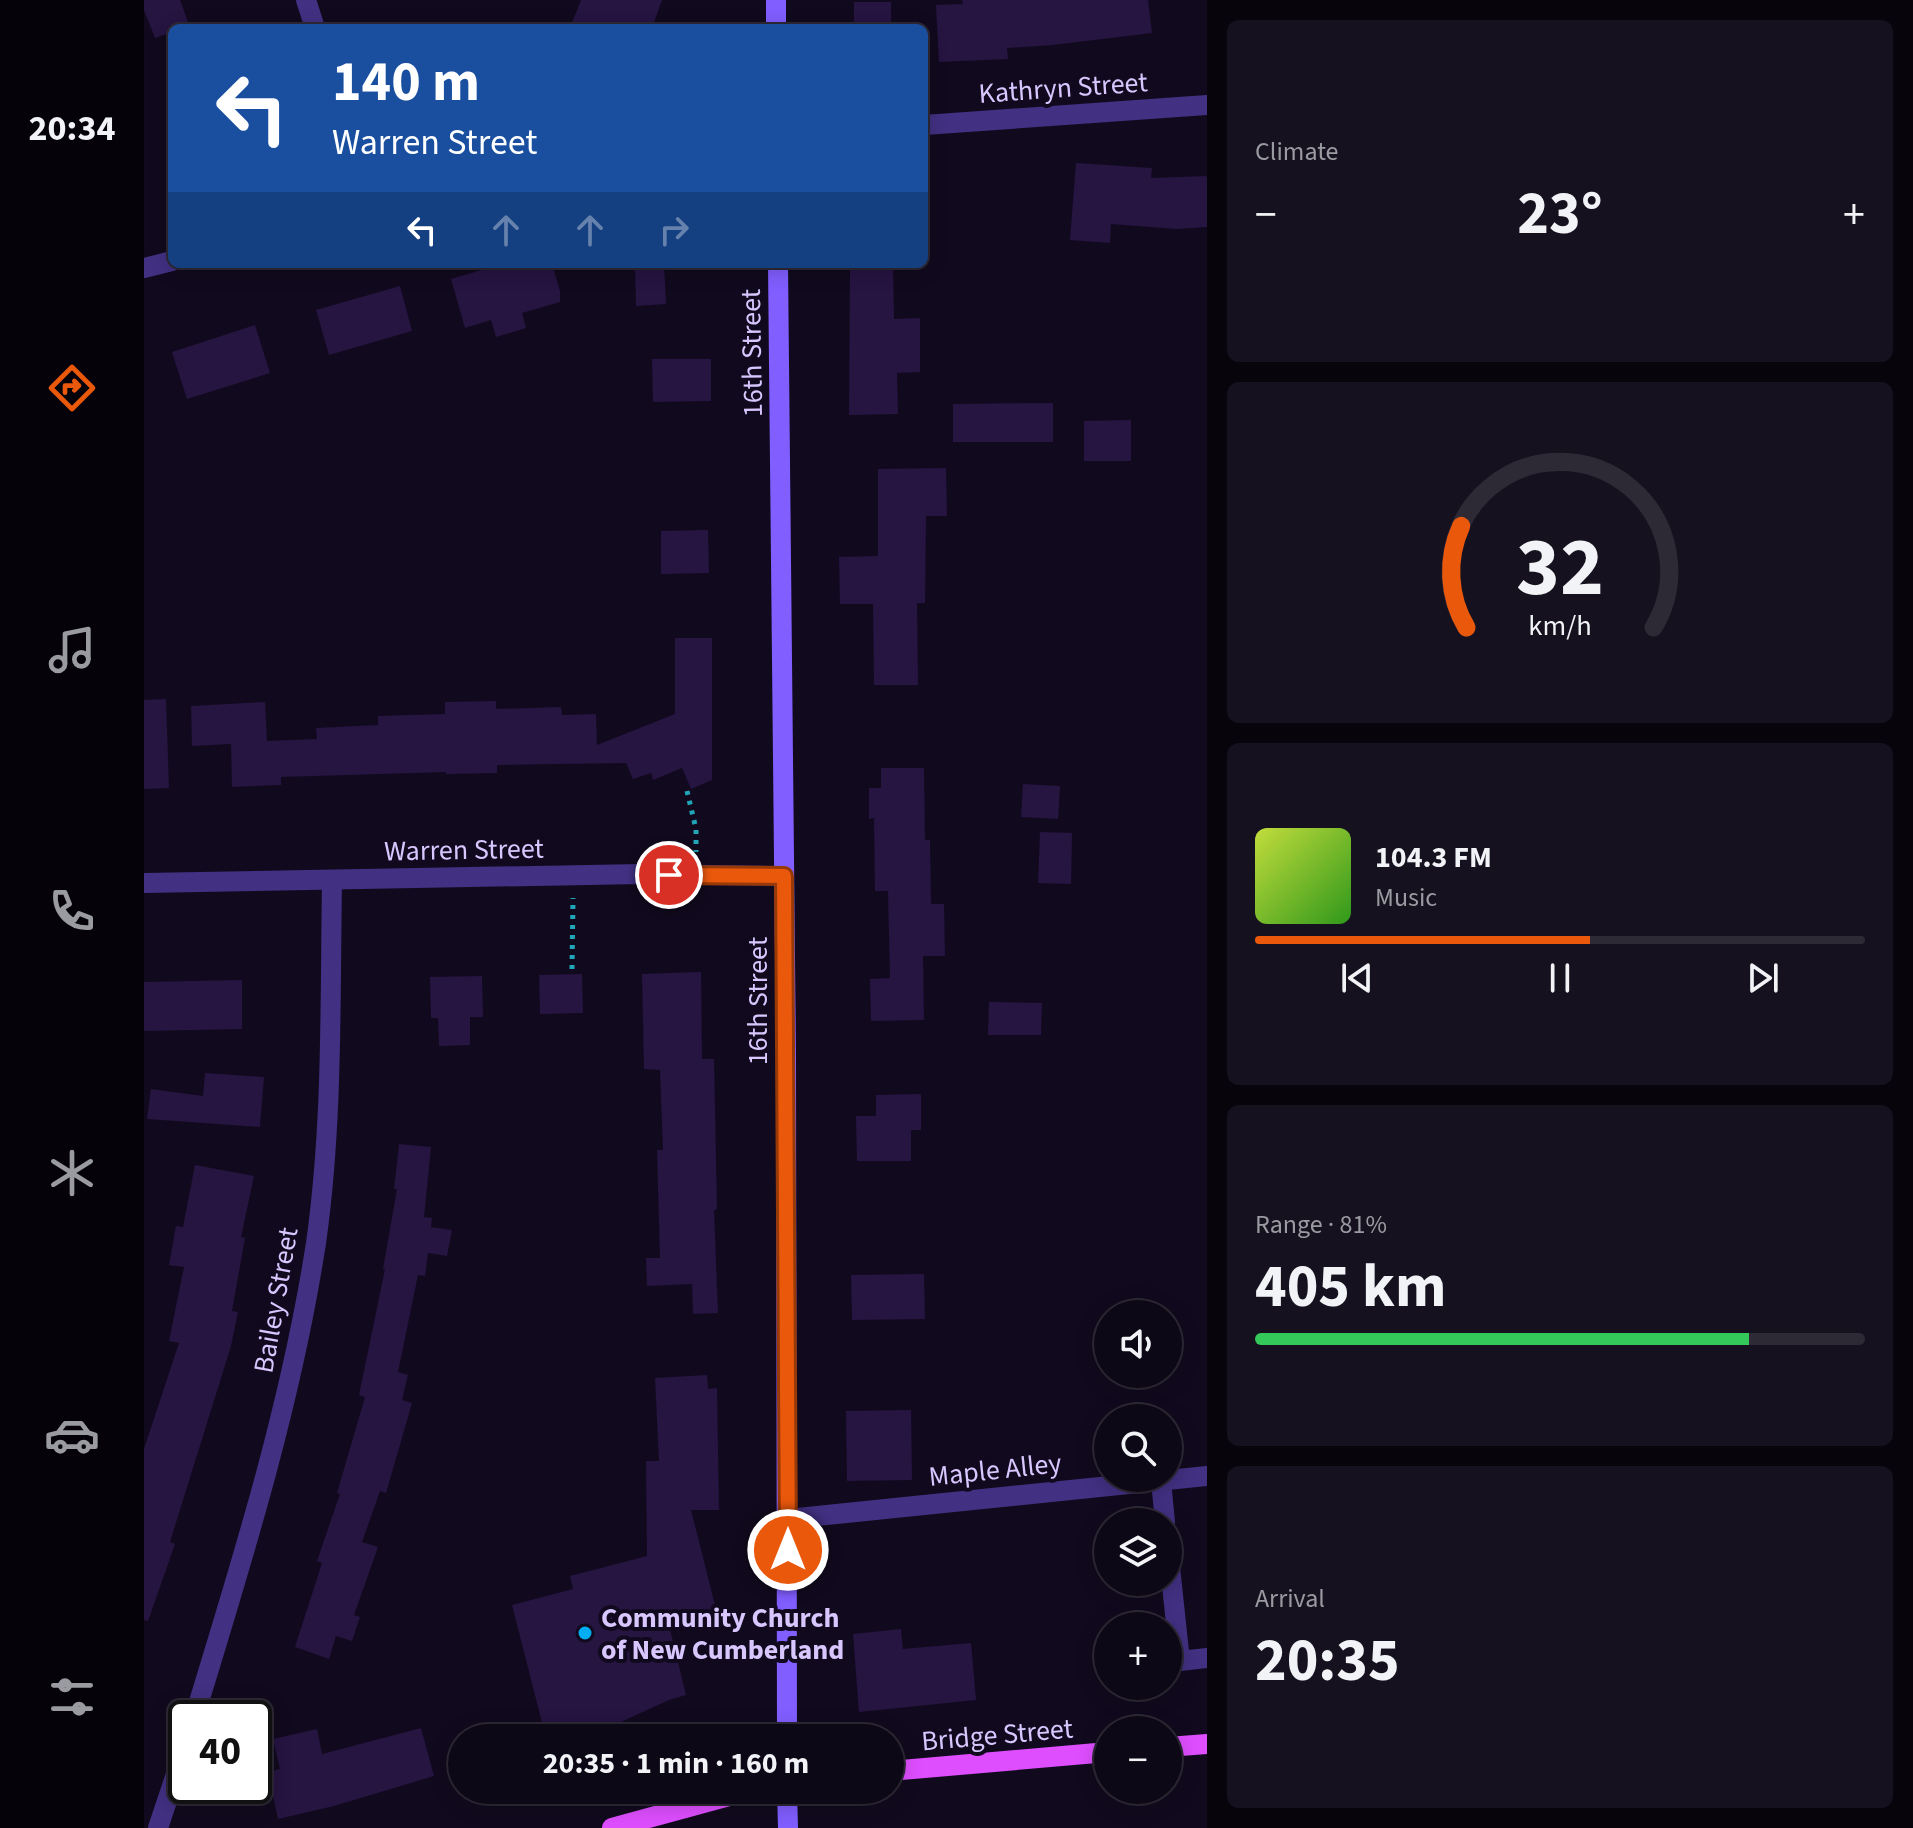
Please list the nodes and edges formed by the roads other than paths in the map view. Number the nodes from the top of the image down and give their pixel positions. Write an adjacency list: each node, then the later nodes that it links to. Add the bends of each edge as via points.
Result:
1 (306, 0): 3 (street)
2 (776, 0): 4 (street)
3 (314, 24)
4 (776, 24)
5 (1207, 105): 6 (street, Kathryn Street)
6 (928, 125)
7 (168, 262): 8 (street)
8 (144, 268)
9 (778, 268): 10 (street, 16th Street)
10 (784, 876): 11 (street, Warren Street); 16 (street, 16th Street)
11 (332, 880): 12 (street, Warren Street); 19 (street, Bailey Street, via 331,1034 316,1241 267,1477)
12 (144, 883)
13 (1207, 1476): 14 (street, Maple Alley)
14 (1182, 1479)
15 (1094, 1488): 16 (street, Maple Alley)
16 (788, 1519): 20 (street, 16th Street)
17 (1173, 1596): 18 (street, via 1180,1661)
18 (1207, 1658)
19 (199, 1700)
20 (787, 1724)
21 (1207, 1744): 22 (main road)
22 (1182, 1746)
23 (1094, 1753): 24 (main road, Bridge Street)
24 (904, 1770)
25 (168, 1798): 28 (street)
26 (700, 1804): 29 (main road)
27 (787, 1804): 30 (street)
28 (158, 1828)
29 (612, 1828)
30 (788, 1828)

